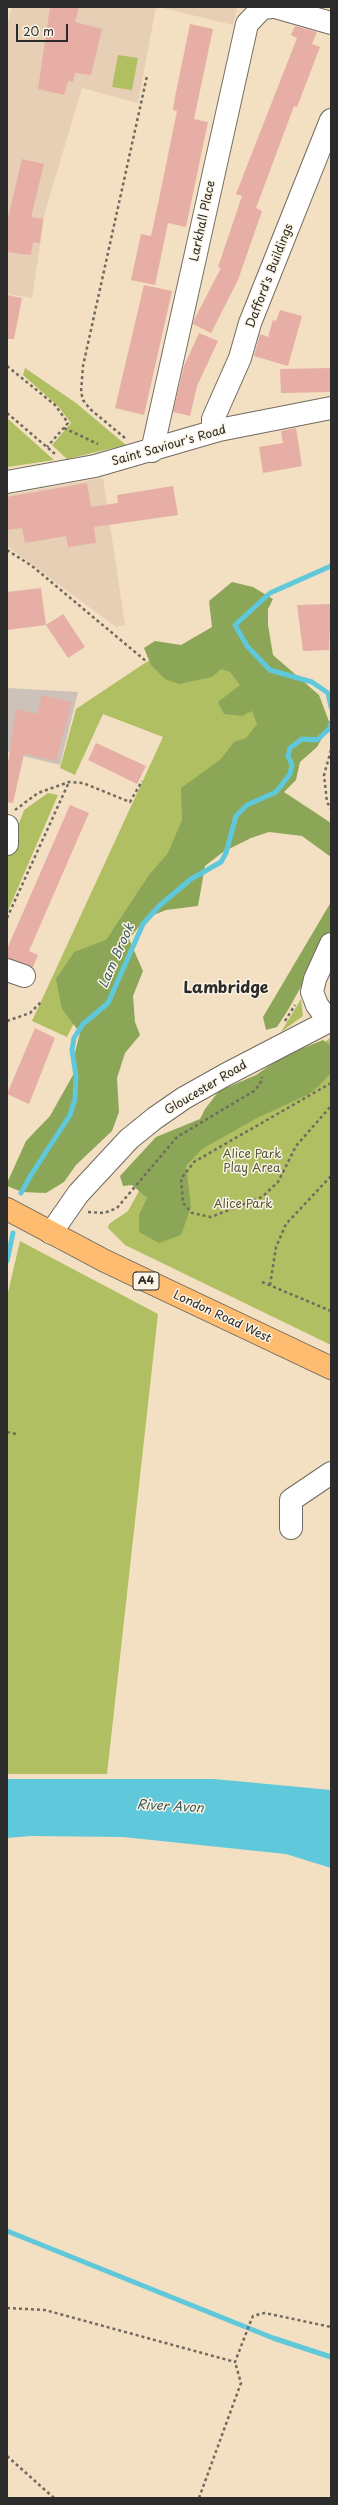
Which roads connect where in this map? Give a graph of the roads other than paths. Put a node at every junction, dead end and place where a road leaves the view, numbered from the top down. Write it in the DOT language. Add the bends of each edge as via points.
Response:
graph roads {
  1 [pos="274,7"];
  2 [pos="331,23"];
  3 [pos="331,120"];
  4 [pos="331,408"];
  5 [pos="219,430"];
  6 [pos="152,451"];
  7 [pos="7,482"];
  8 [pos="10,819"];
  9 [pos="7,844"];
  10 [pos="331,944"];
  11 [pos="330,1020"];
  12 [pos="7,1209"];
  13 [pos="51,1233"];
  14 [pos="331,1368"];
  15 [pos="331,1473"];
  16 [pos="291,1528"];
  1 -- 2 [label="street, Larkhall Place"];
  1 -- 6 [label="street, Larkhall Place" via="262,8 247,24"];
  3 -- 5 [label="street, Dafford's Buildings" via="250,322 240,358 213,419 213,425"];
  4 -- 5 [label="street, Saint Saviour's Road"];
  5 -- 6 [label="street, Saint Saviour's Road"];
  6 -- 7 [label="street, Saint Saviour's Road" via="118,461"];
  8 -- 9 [label="street"];
  10 -- 11 [label="street" via="312,992 317,1005"];
  11 -- 13 [label="street, Gloucester Road" via="184,1098 155,1118 130,1139 78,1194"];
  12 -- 13 [label="highway, London Road West / A4"];
  13 -- 14 [label="highway, London Road West / A4"];
  15 -- 16 [label="street" via="291,1500"];
}
